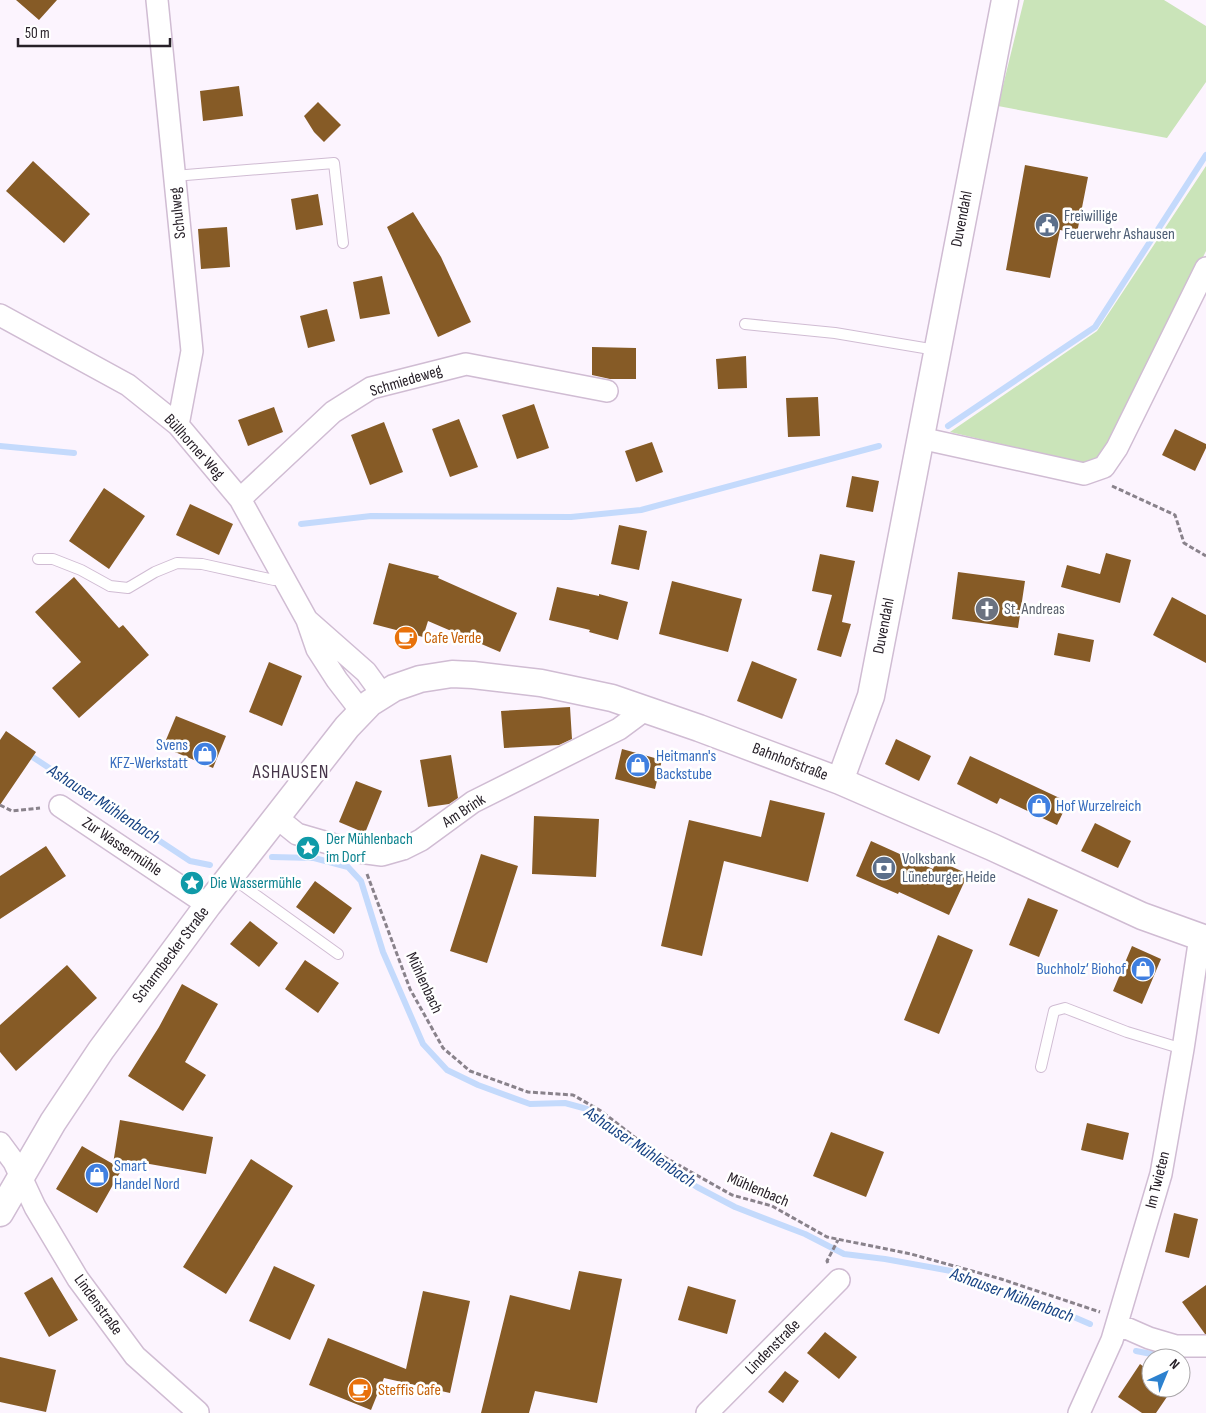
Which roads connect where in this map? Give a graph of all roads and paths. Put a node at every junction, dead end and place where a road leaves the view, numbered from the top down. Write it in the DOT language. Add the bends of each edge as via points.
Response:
graph roads {
  1 [pos="157,0"];
  2 [pos="1004,0"];
  3 [pos="174,176"];
  4 [pos="343,243"];
  5 [pos="1206,268"];
  6 [pos="0,315"];
  7 [pos="745,324"];
  8 [pos="936,350"];
  9 [pos="608,391"];
  10 [pos="178,425"];
  11 [pos="920,438"];
  12 [pos="1084,474"];
  13 [pos="240,499"];
  14 [pos="1206,556"];
  15 [pos="38,559"];
  16 [pos="285,580"];
  17 [pos="307,620"];
  18 [pos="382,694"];
  19 [pos="646,709"];
  20 [pos="361,711"];
  21 [pos="840,781"];
  22 [pos="0,805"];
  23 [pos="60,806"];
  24 [pos="276,818"];
  25 [pos="359,852"];
  26 [pos="230,876"];
  27 [pos="208,905"];
  28 [pos="1203,938"];
  29 [pos="338,954"];
  30 [pos="1183,1049"];
  31 [pos="1041,1067"];
  32 [pos="0,1143"];
  33 [pos="21,1179"];
  34 [pos="0,1213"];
  35 [pos="838,1240"];
  36 [pos="827,1261"];
  37 [pos="839,1280"];
  38 [pos="1118,1320"];
  39 [pos="1206,1346"];
  40 [pos="197,1413"];
  41 [pos="707,1413"];
  42 [pos="1079,1413"];
  1 -- 3 [label="street, Schulweg"];
  2 -- 8 [label="street, Duvendahl"];
  3 -- 4 [label="lane" via="334,164"];
  3 -- 10 [label="street, Schulweg" via="192,351"];
  5 -- 12 [label="street" via="1117,448 1104,467"];
  6 -- 10 [label="street, Büllhorner Weg" via="128,385"];
  7 -- 8 [label="lane" via="835,333"];
  8 -- 11 [label="street, Duvendahl"];
  9 -- 13 [label="street, Schmiedeweg" via="466,364 371,388 333,412"];
  10 -- 13 [label="street, Büllhorner Weg"];
  11 -- 12 [label="street"];
  11 -- 21 [label="street, Duvendahl" via="870,696"];
  12 -- 14 [label="path" via="1175,516 1184,542"];
  13 -- 16 [label="street, Büllhorner Weg"];
  15 -- 16 [label="lane" via="53,559 110,586 128,588 177,563 202,564"];
  16 -- 17 [label="street, Büllhorner Weg"];
  17 -- 18 [label="street, Büllhorner Weg" via="366,672"];
  17 -- 20 [label="street, Büllhorner Weg" via="317,649"];
  18 -- 19 [label="street, Bahnhofstraße" via="420,679 452,674 473,675 572,688"];
  18 -- 20 [label="street, Bahnhofstraße"];
  19 -- 21 [label="street, Bahnhofstraße"];
  19 -- 25 [label="street, Am Brink" via="619,729 473,802 409,846 382,855"];
  20 -- 24 [label="street, Scharmbecker Straße"];
  21 -- 28 [label="street, Bahnhofstraße" via="1142,916"];
  22 -- 23 [label="path" via="12,812"];
  23 -- 27 [label="street, Zur Wassermühle"];
  24 -- 25 [label="street, Am Brink" via="297,834"];
  24 -- 26 [label="street, Scharmbecker Straße"];
  25 -- 35 [label="path, Mühlenbach" via="410,989 444,1048 470,1071 528,1092 573,1095 601,1111 650,1149 732,1195 772,1206"];
  26 -- 27 [label="street, Scharmbecker Straße"];
  26 -- 29 [label="lane"];
  27 -- 33 [label="street, Scharmbecker Straße" via="101,1050 53,1122"];
  28 -- 30 [label="street, Im Twieten"];
  30 -- 31 [label="lane" via="1065,1008 1054,1011"];
  30 -- 38 [label="street, Im Twieten" via="1161,1174"];
  32 -- 33 [label="street, Lindenstraße" via="14,1162"];
  33 -- 34 [label="street, Scharmbecker Straße"];
  33 -- 40 [label="street, Lindenstraße" via="78,1279 135,1356"];
  35 -- 36 [label="path"];
  35 -- 38 [label="path, Mühlenbach" via="920,1256 1001,1279"];
  37 -- 41 [label="street, Lindenstraße"];
  38 -- 39 [label="street" via="1149,1338 1176,1346"];
  38 -- 42 [label="street, Im Twieten"];
}
